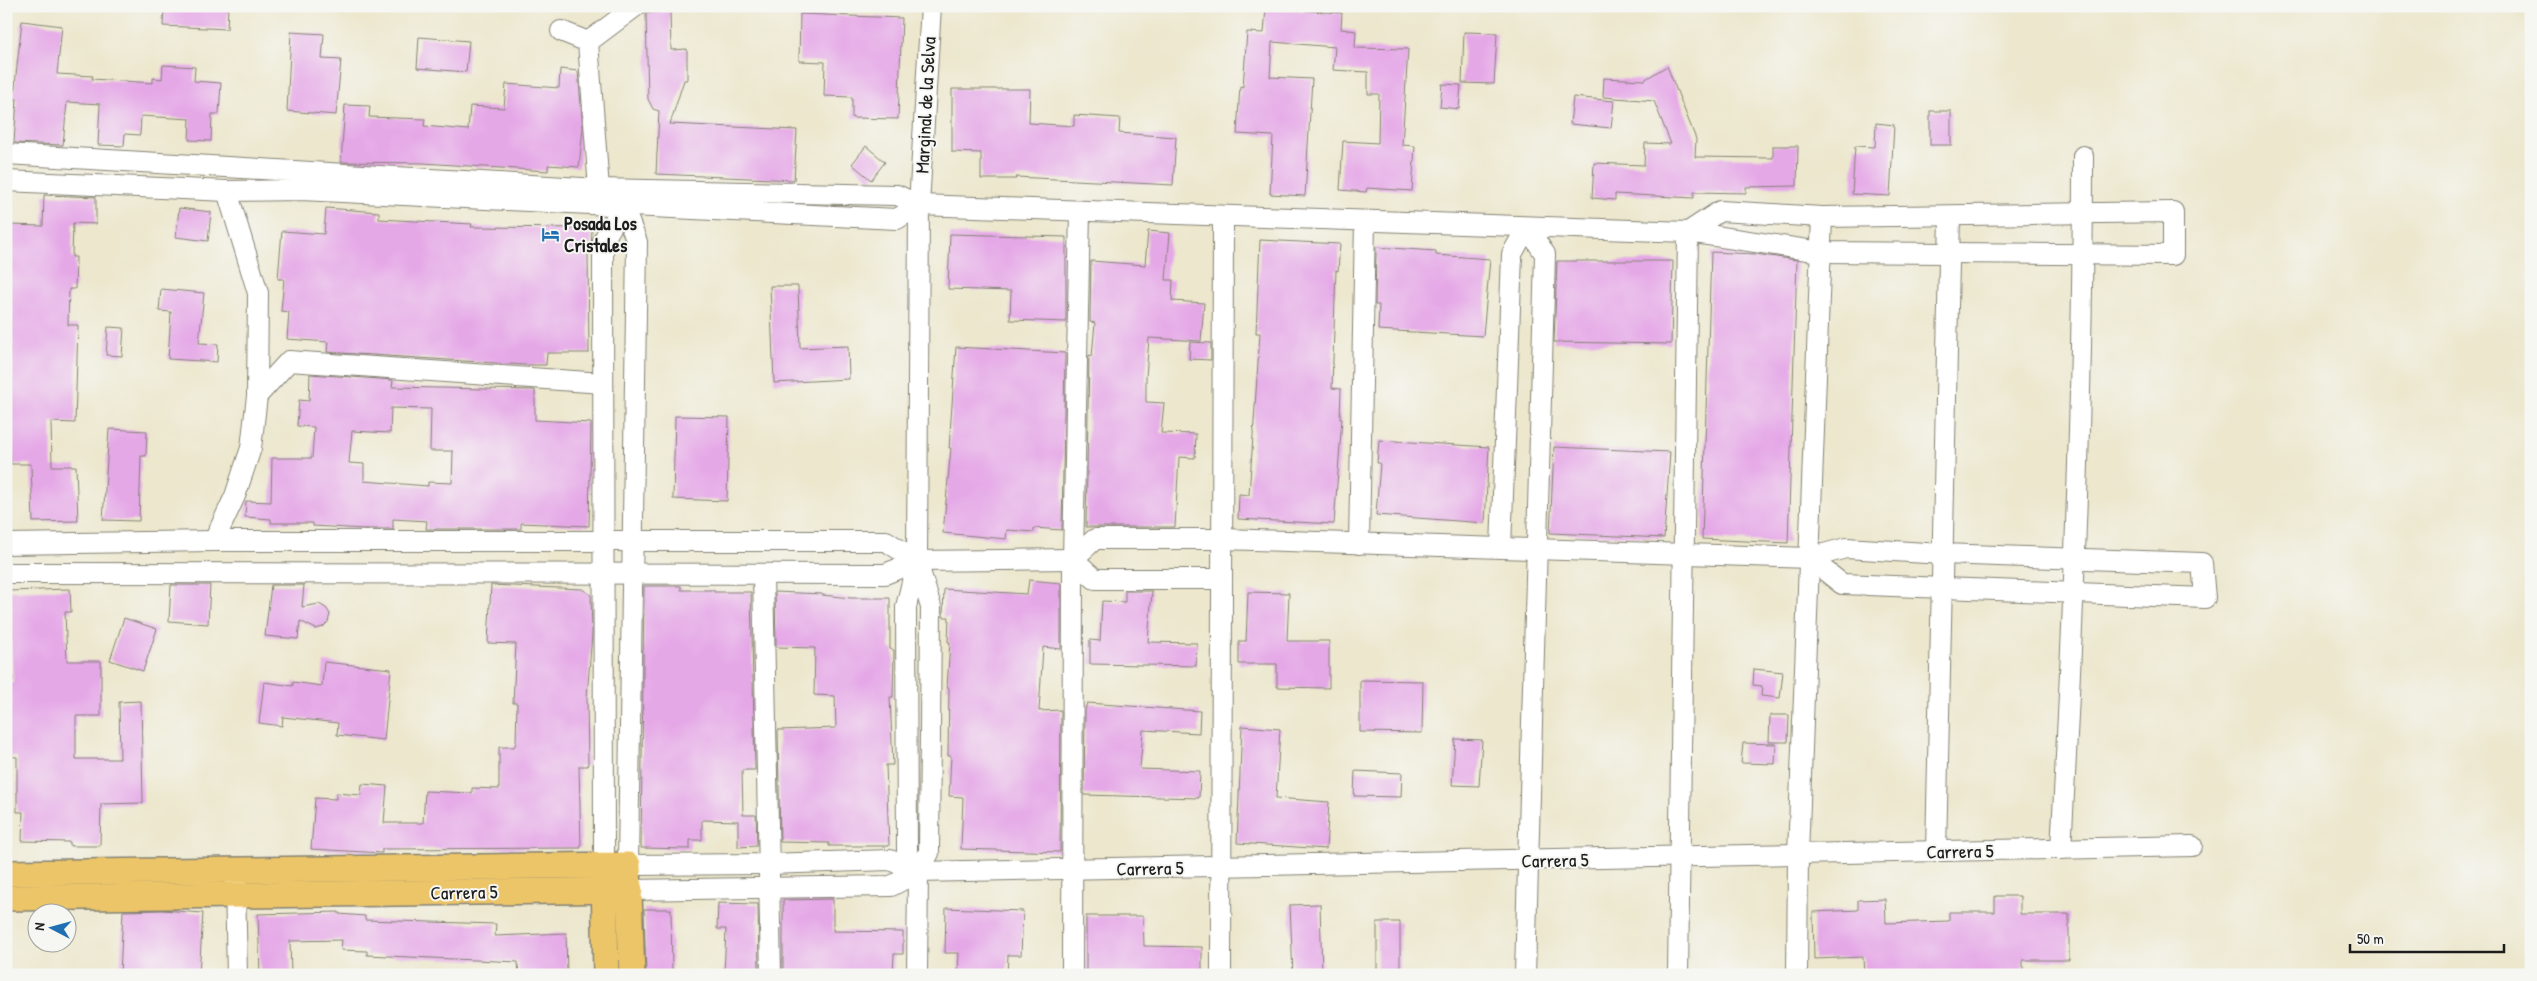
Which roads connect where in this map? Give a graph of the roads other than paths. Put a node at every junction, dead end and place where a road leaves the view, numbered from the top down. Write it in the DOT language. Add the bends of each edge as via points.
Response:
graph roads {
  1 [pos="636,6"];
  2 [pos="931,6"];
  3 [pos="561,31"];
  4 [pos="588,42"];
  5 [pos="6,154"];
  6 [pos="2083,156"];
  7 [pos="6,181"];
  8 [pos="599,189"];
  9 [pos="227,191"];
  10 [pos="623,198"];
  11 [pos="919,205"];
  12 [pos="1080,211"];
  13 [pos="2083,213"];
  14 [pos="1223,216"];
  15 [pos="1950,216"];
  16 [pos="1822,217"];
  17 [pos="1366,221"];
  18 [pos="1527,227"];
  19 [pos="1688,232"];
  20 [pos="1821,252"];
  21 [pos="1950,254"];
  22 [pos="2082,254"];
  23 [pos="603,383"];
  24 [pos="257,396"];
  25 [pos="1222,539"];
  26 [pos="214,541"];
  27 [pos="603,542"];
  28 [pos="634,542"];
  29 [pos="6,544"];
  30 [pos="1360,544"];
  31 [pos="1501,548"];
  32 [pos="1536,550"];
  33 [pos="1683,554"];
  34 [pos="1942,554"];
  35 [pos="1809,558"];
  36 [pos="2075,558"];
  37 [pos="1073,559"];
  38 [pos="916,561"];
  39 [pos="6,573"];
  40 [pos="603,574"];
  41 [pos="633,574"];
  42 [pos="763,574"];
  43 [pos="1222,579"];
  44 [pos="1942,588"];
  45 [pos="2074,593"];
  46 [pos="2192,846"];
  47 [pos="2061,849"];
  48 [pos="1936,852"];
  49 [pos="1798,855"];
  50 [pos="1679,858"];
  51 [pos="1528,860"];
  52 [pos="768,864"];
  53 [pos="604,865"];
  54 [pos="628,865"];
  55 [pos="1222,866"];
  56 [pos="1073,869"];
  57 [pos="235,870"];
  58 [pos="918,872"];
  59 [pos="6,873"];
  60 [pos="769,888"];
  61 [pos="605,890"];
  62 [pos="630,890"];
  63 [pos="236,895"];
  64 [pos="6,898"];
  65 [pos="237,975"];
  66 [pos="606,975"];
  67 [pos="632,975"];
  68 [pos="771,975"];
  69 [pos="917,975"];
  70 [pos="1072,975"];
  71 [pos="1221,975"];
  72 [pos="1525,975"];
  73 [pos="1678,975"];
  74 [pos="1797,975"];
  1 -- 4 [label="street"];
  2 -- 11 [label="street, Marginal de la Selva"];
  3 -- 4 [label="street"];
  4 -- 8 [label="street"];
  5 -- 8 [label="street"];
  6 -- 13 [label="street"];
  7 -- 9 [label="street"];
  8 -- 10 [label="street"];
  9 -- 10 [label="street"];
  9 -- 24 [label="street" via="258,292"];
  10 -- 11 [label="street" via="897,219"];
  10 -- 23 [label="street" via="603,241"];
  10 -- 28 [label="street" via="637,242"];
  11 -- 12 [label="street"];
  11 -- 38 [label="street, Marginal de la Selva"];
  12 -- 14 [label="street"];
  12 -- 37 [label="street"];
  13 -- 15 [label="street"];
  13 -- 22 [label="street"];
  13 -- 22 [label="street" via="2173,212 2173,255"];
  14 -- 17 [label="street"];
  14 -- 25 [label="street"];
  15 -- 16 [label="street"];
  15 -- 21 [label="street"];
  16 -- 19 [label="street" via="1720,211"];
  16 -- 20 [label="street"];
  17 -- 18 [label="street"];
  17 -- 30 [label="street"];
  18 -- 19 [label="street"];
  18 -- 31 [label="street" via="1512,254"];
  18 -- 32 [label="street" via="1545,254"];
  19 -- 20 [label="street"];
  19 -- 33 [label="street"];
  20 -- 21 [label="street"];
  20 -- 35 [label="street"];
  21 -- 22 [label="street"];
  21 -- 34 [label="street"];
  22 -- 36 [label="street"];
  23 -- 24 [label="street" via="289,361"];
  23 -- 27 [label="street"];
  24 -- 26 [label="street" via="251,448 235,496"];
  25 -- 30 [label="street"];
  25 -- 37 [label="street" via="1095,539"];
  25 -- 43 [label="street"];
  26 -- 27 [label="street"];
  26 -- 29 [label="street"];
  27 -- 28 [label="street"];
  27 -- 40 [label="street"];
  28 -- 38 [label="street" via="886,541"];
  28 -- 41 [label="street"];
  30 -- 31 [label="street"];
  31 -- 32 [label="street"];
  32 -- 33 [label="street"];
  32 -- 51 [label="street"];
  33 -- 35 [label="street"];
  33 -- 50 [label="street"];
  34 -- 35 [label="street" via="1846,548"];
  34 -- 36 [label="street"];
  34 -- 44 [label="street"];
  35 -- 44 [label="street" via="1842,584"];
  35 -- 49 [label="street"];
  36 -- 45 [label="street"];
  36 -- 45 [label="street" via="2202,563 2205,598"];
  37 -- 38 [label="street"];
  37 -- 43 [label="street" via="1095,579"];
  37 -- 56 [label="street"];
  38 -- 42 [label="street" via="885,574"];
  38 -- 58 [label="street, Marginal de la Selva" via="906,607 907,852"];
  39 -- 40 [label="street"];
  40 -- 41 [label="street"];
  40 -- 53 [label="street"];
  41 -- 42 [label="street"];
  41 -- 54 [label="street"];
  42 -- 52 [label="street"];
  43 -- 55 [label="street"];
  44 -- 45 [label="street"];
  44 -- 48 [label="street"];
  45 -- 47 [label="street"];
  46 -- 47 [label="street, Carrera 5"];
  47 -- 48 [label="street, Carrera 5"];
  48 -- 49 [label="street, Carrera 5"];
  49 -- 50 [label="street, Carrera 5"];
  49 -- 74 [label="street"];
  50 -- 51 [label="street, Carrera 5"];
  50 -- 73 [label="street"];
  51 -- 55 [label="street, Carrera 5"];
  51 -- 72 [label="street"];
  52 -- 54 [label="street, Carrera 5"];
  52 -- 58 [label="street, Carrera 5" via="890,860"];
  52 -- 60 [label="street"];
  53 -- 54 [label="main road, Carrera 5"];
  53 -- 57 [label="main road, Carrera 5"];
  53 -- 61 [label="main road"];
  54 -- 62 [label="main road"];
  55 -- 56 [label="street, Carrera 5"];
  55 -- 71 [label="street"];
  56 -- 58 [label="street, Carrera 5"];
  56 -- 70 [label="street"];
  57 -- 59 [label="main road, Carrera 5"];
  57 -- 63 [label="street"];
  58 -- 60 [label="street, Carrera 5" via="891,886"];
  58 -- 69 [label="street"];
  60 -- 62 [label="street, Carrera 5"];
  60 -- 68 [label="street"];
  61 -- 62 [label="main road, Carrera 5"];
  61 -- 63 [label="main road, Carrera 5"];
  61 -- 66 [label="main road"];
  62 -- 67 [label="main road"];
  63 -- 64 [label="main road, Carrera 5"];
  63 -- 65 [label="street"];
}
